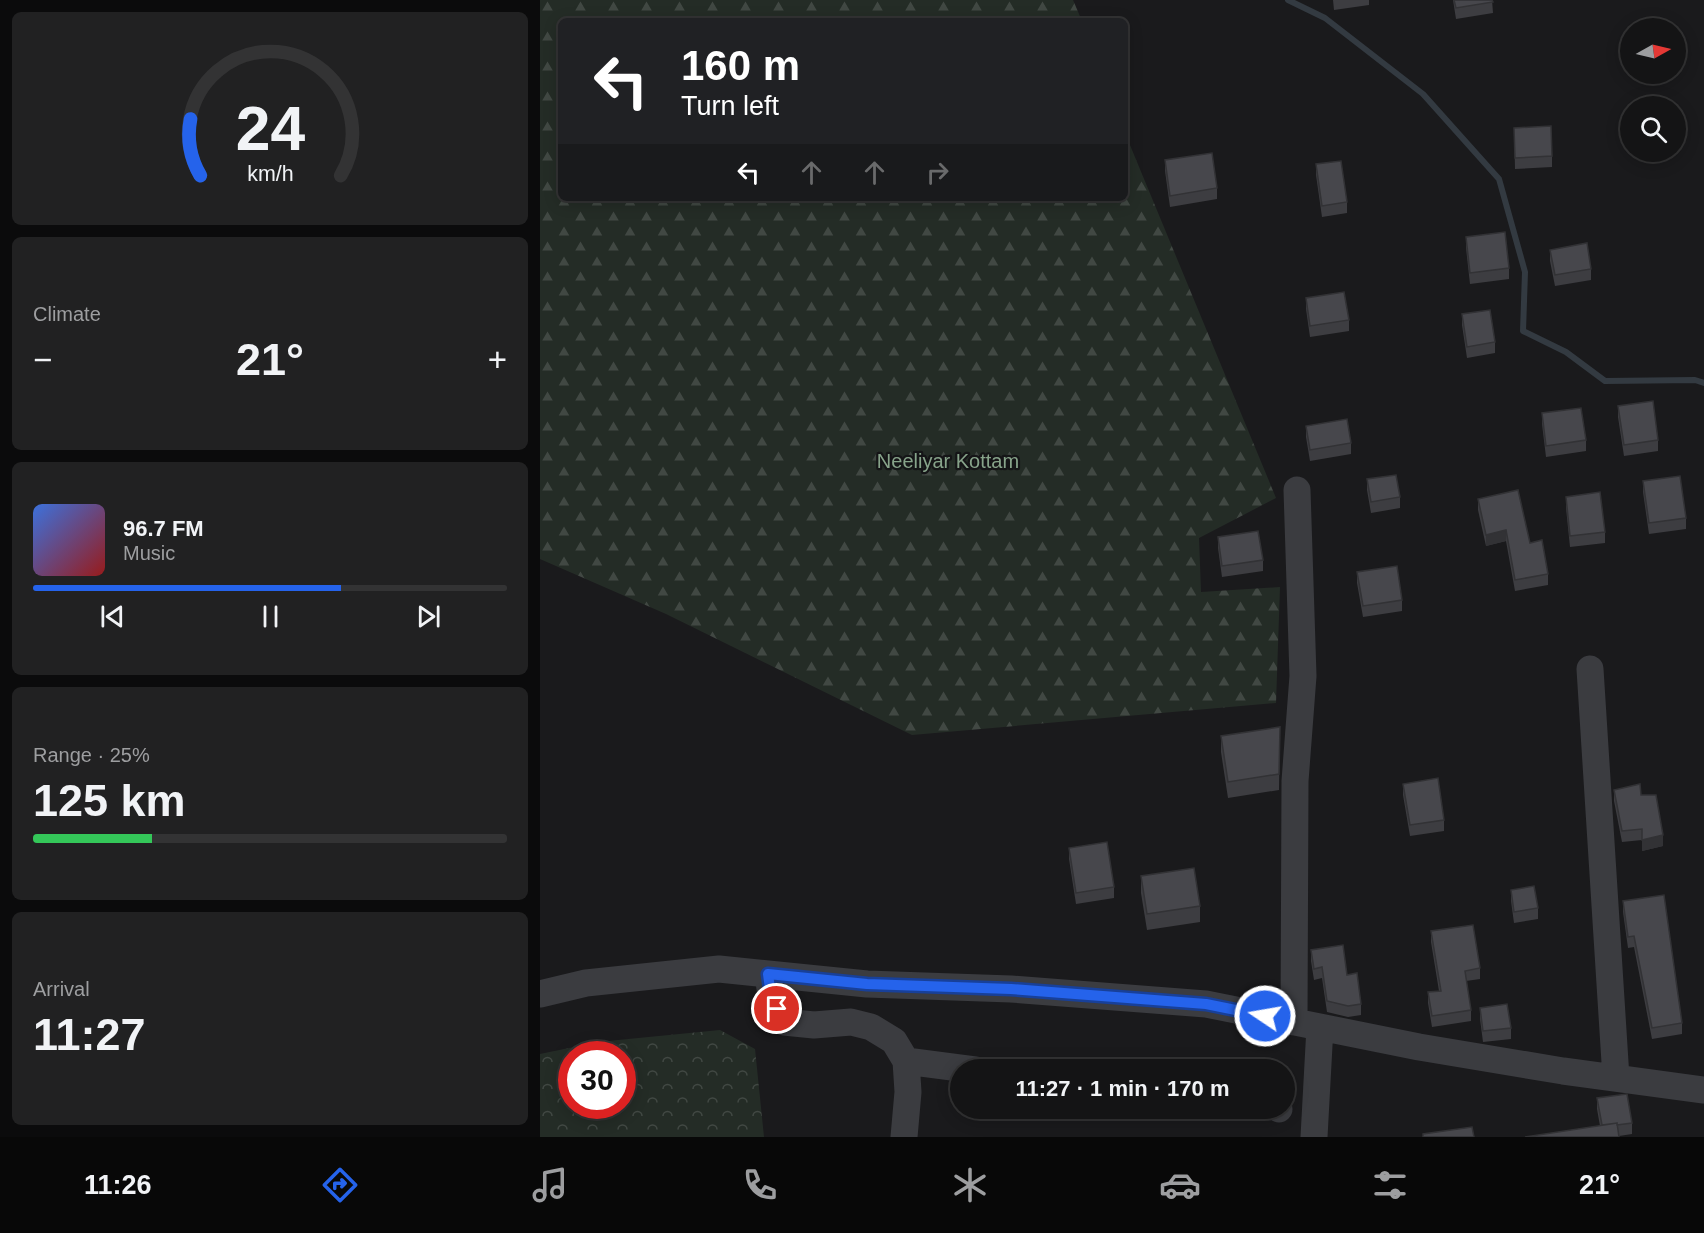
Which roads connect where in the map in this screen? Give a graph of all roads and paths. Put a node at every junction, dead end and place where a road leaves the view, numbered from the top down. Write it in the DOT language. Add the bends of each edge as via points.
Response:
graph roads {
  1 [pos="1297,490"];
  2 [pos="1590,669"];
  3 [pos="768,974"];
  4 [pos="540,994"];
  5 [pos="1294,1022"];
  6 [pos="1320,1027"];
  7 [pos="906,1060"];
  8 [pos="950,1066"];
  9 [pos="1616,1078"];
  10 [pos="1704,1090"];
  11 [pos="904,1137"];
  12 [pos="1314,1137"];
  1 -- 5 [label="street" via="1303,676 1295,781"];
  2 -- 9 [label="street"];
  3 -- 4 [label="street" via="719,969 586,983"];
  3 -- 5 [label="street" via="867,984 1011,989 1206,1004"];
  3 -- 7 [label="street" via="771,996 784,1022 851,1022 871,1027 894,1041"];
  5 -- 6 [label="street"];
  6 -- 9 [label="street"];
  6 -- 12 [label="street"];
  7 -- 8 [label="street"];
  7 -- 11 [label="street"];
  9 -- 10 [label="street"];
}
